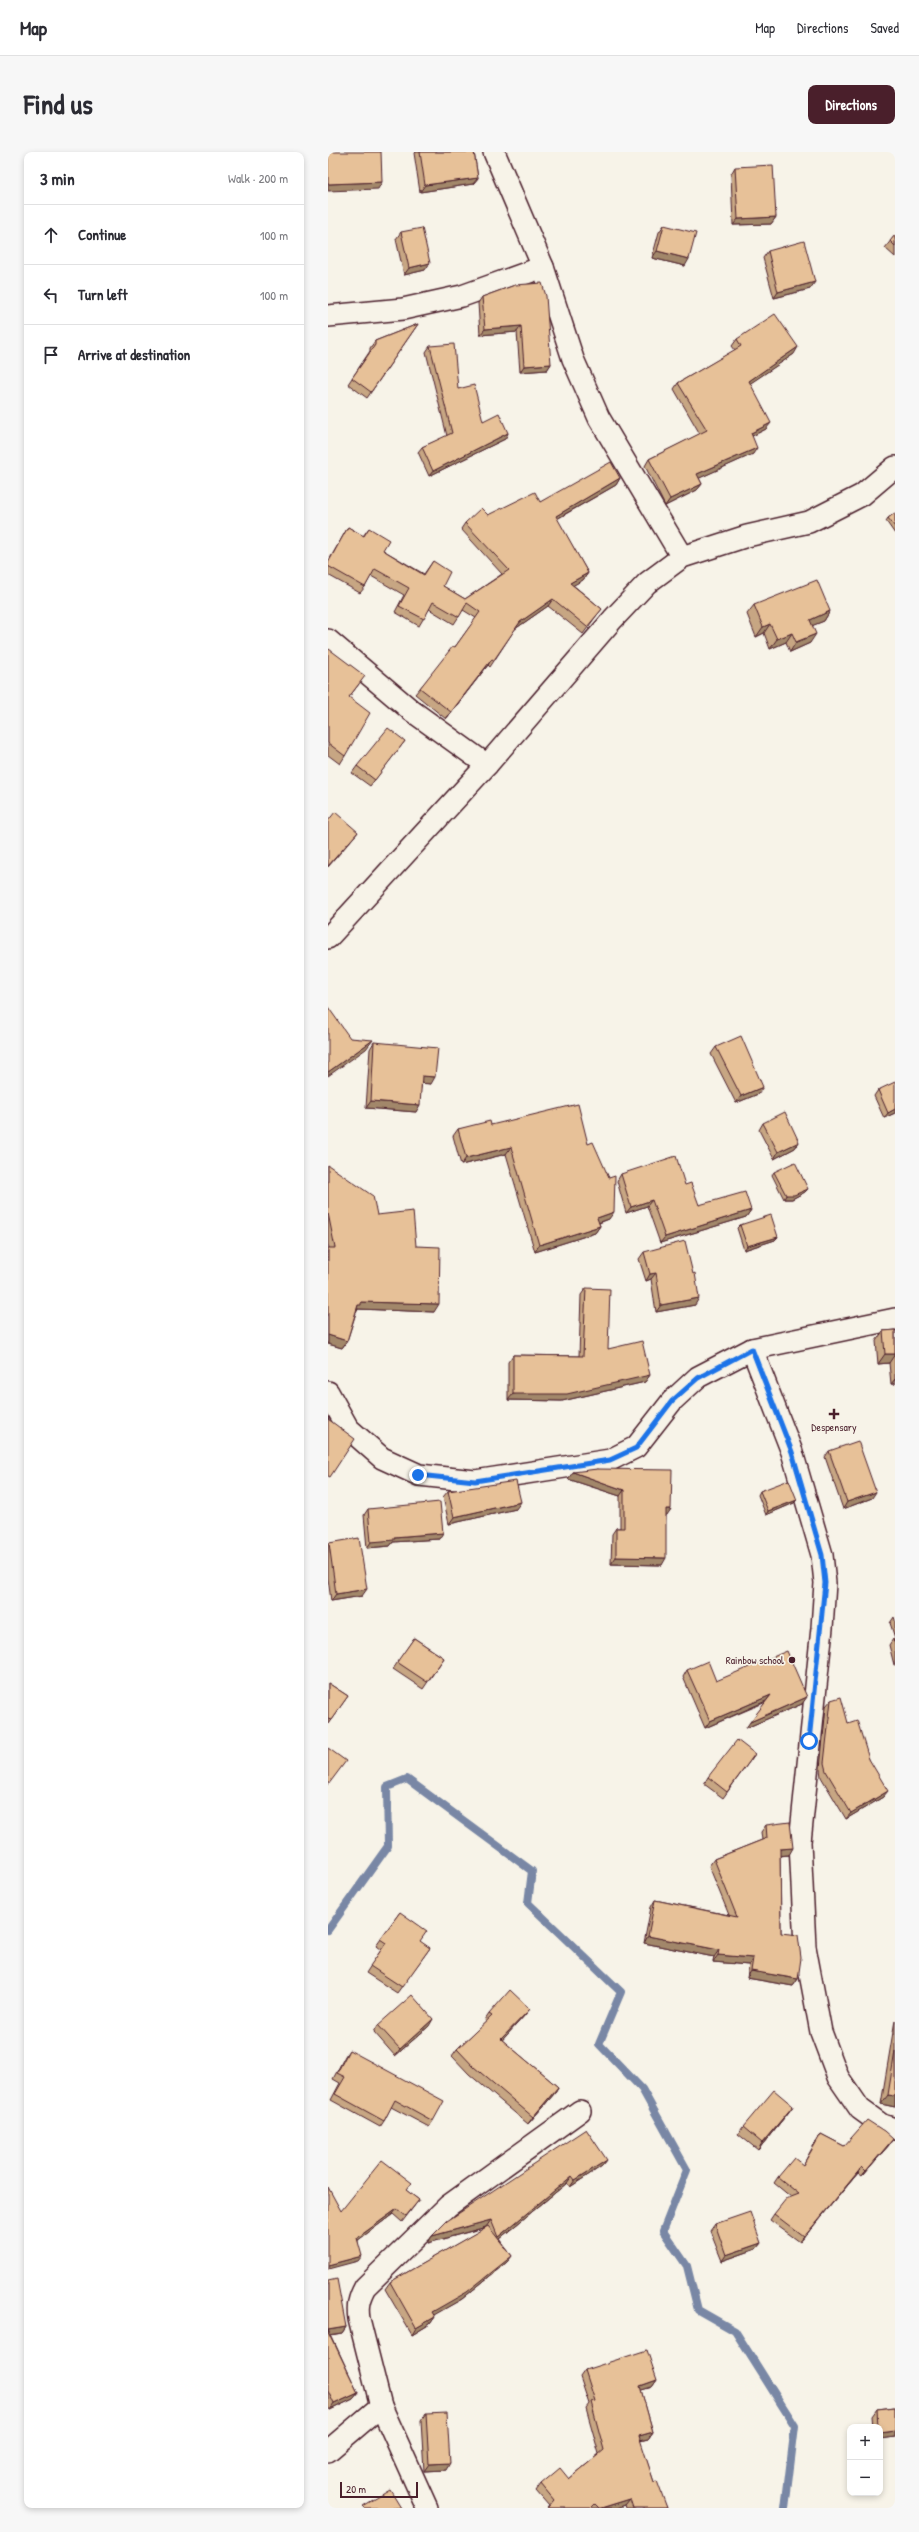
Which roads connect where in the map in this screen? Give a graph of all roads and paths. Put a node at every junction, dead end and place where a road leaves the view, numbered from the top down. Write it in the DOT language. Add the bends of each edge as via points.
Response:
graph roads {
  1 [pos="494,152"];
  2 [pos="543,266"];
  3 [pos="328,316"];
  4 [pos="895,467"];
  5 [pos="682,557"];
  6 [pos="328,640"];
  7 [pos="487,764"];
  8 [pos="328,938"];
  9 [pos="895,1319"];
  10 [pos="752,1349"];
  11 [pos="328,1392"];
  12 [pos="580,2111"];
  13 [pos="895,2129"];
  14 [pos="380,2406"];
  15 [pos="328,2451"];
  16 [pos="427,2508"];
  1 -- 2 [label="street"];
  2 -- 3 [label="street" via="462,296 403,309"];
  2 -- 5 [label="street" via="573,359 599,418"];
  4 -- 5 [label="street" via="862,495 808,522 747,536"];
  5 -- 7 [label="street" via="647,583 613,619"];
  6 -- 7 [label="street" via="412,711"];
  7 -- 8 [label="street"];
  9 -- 10 [label="street"];
  10 -- 11 [label="street" via="698,1378 672,1401 636,1448 610,1460 475,1481 418,1475 382,1458 348,1428"];
  10 -- 13 [label="street" via="792,1452 822,1555 825,1583 800,1842 806,1947 821,2032 838,2077 860,2109 882,2125"];
  12 -- 14 [label="street" via="448,2206 365,2287 357,2308"];
  14 -- 15 [label="street"];
  14 -- 16 [label="street"];
}
